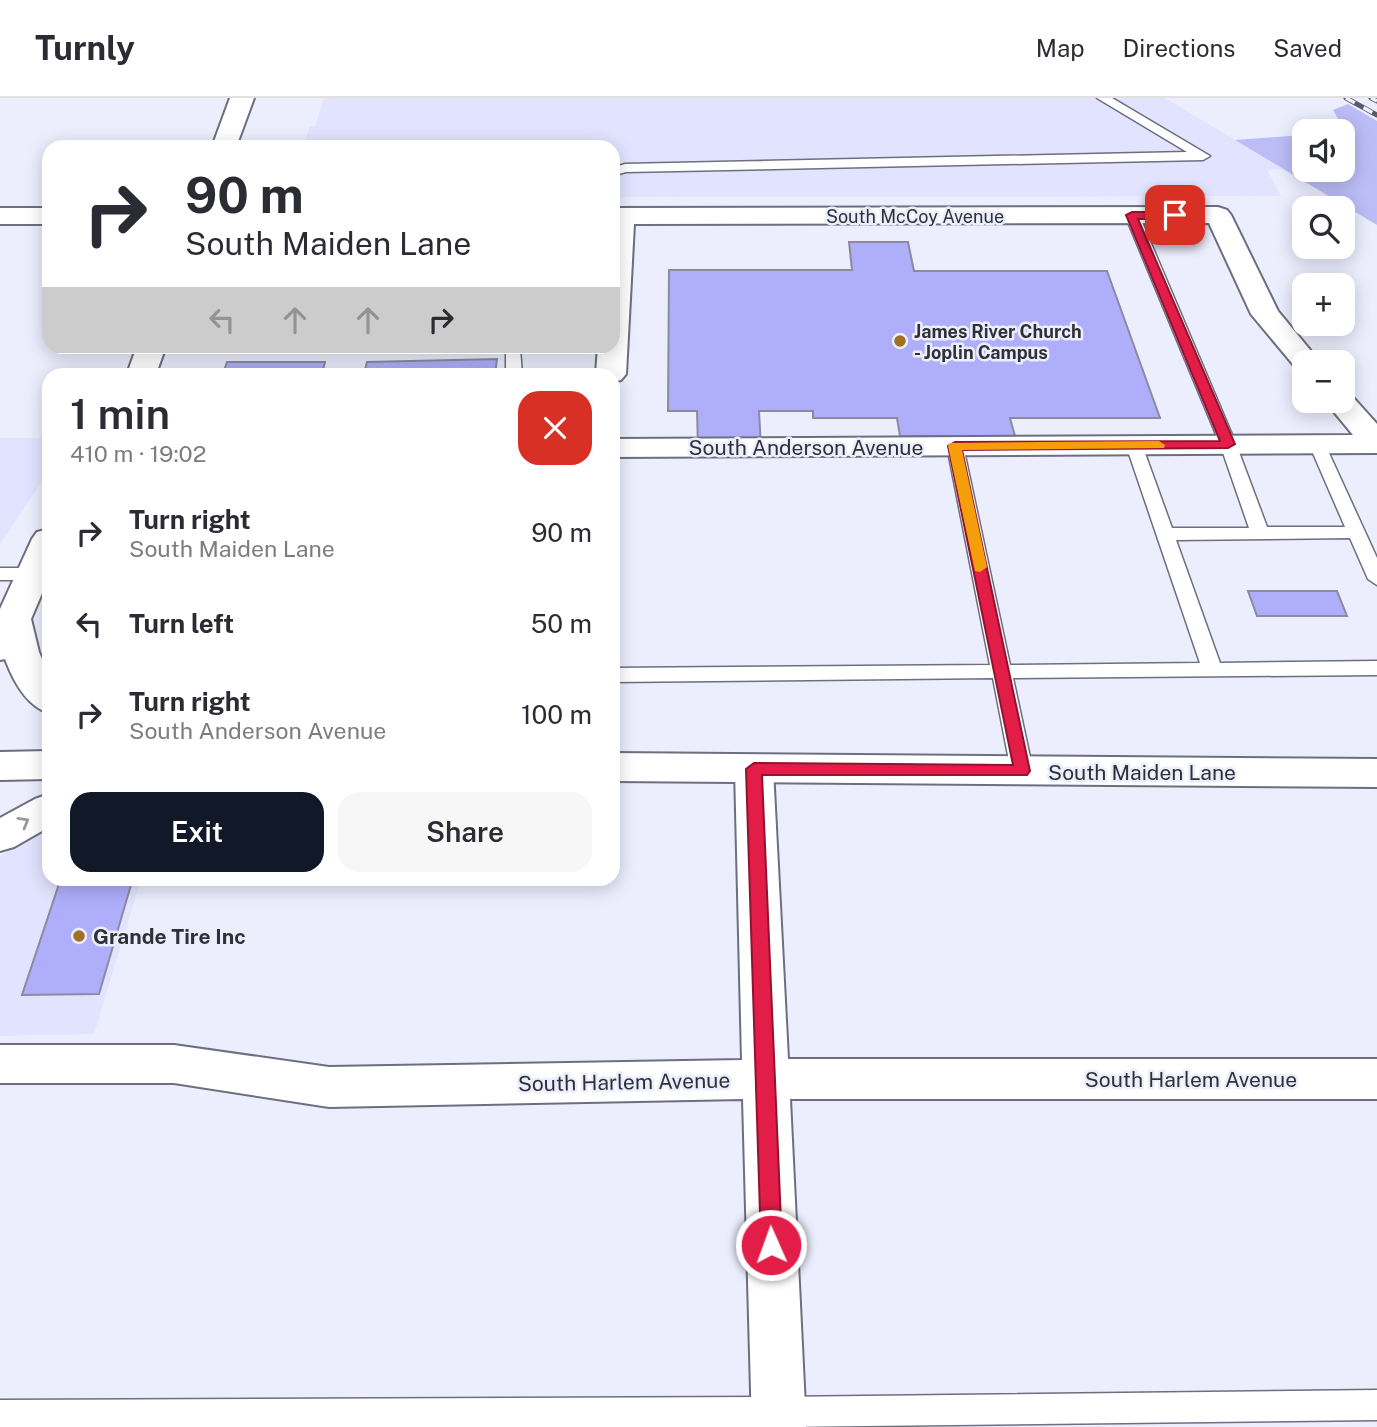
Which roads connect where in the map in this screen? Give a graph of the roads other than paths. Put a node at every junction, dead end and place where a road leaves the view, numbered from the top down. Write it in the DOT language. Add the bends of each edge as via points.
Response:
graph roads {
  1 [pos="242,98"];
  2 [pos="1103,98"];
  3 [pos="227,140"];
  4 [pos="620,169"];
  5 [pos="1132,215"];
  6 [pos="0,216"];
  7 [pos="42,216"];
  8 [pos="620,216"];
  9 [pos="1296,350"];
  10 [pos="1351,413"];
  11 [pos="1377,443"];
  12 [pos="1228,444"];
  13 [pos="1317,444"];
  14 [pos="1134,445"];
  15 [pos="955,446"];
  16 [pos="620,448"];
  17 [pos="1260,532"];
  18 [pos="1165,534"];
  19 [pos="1365,542"];
  20 [pos="42,550"];
  21 [pos="27,574"];
  22 [pos="1377,579"];
  23 [pos="4,631"];
  24 [pos="1377,668"];
  25 [pos="1212,669"];
  26 [pos="1002,670"];
  27 [pos="620,675"];
  28 [pos="42,692"];
  29 [pos="42,765"];
  30 [pos="0,766"];
  31 [pos="620,767"];
  32 [pos="754,769"];
  33 [pos="1022,771"];
  34 [pos="1377,773"];
  35 [pos="42,814"];
  36 [pos="0,836"];
  37 [pos="0,1064"];
  38 [pos="765,1079"];
  39 [pos="1377,1079"];
  40 [pos="1377,1405"];
  41 [pos="0,1415"];
  42 [pos="779,1419"];
  1 -- 3 [label="street"];
  2 -- 4 [label="lane" via="1203,156"];
  5 -- 8 [label="street, South McCoy Avenue"];
  5 -- 9 [label="street, South McCoy Avenue" via="1218,215 1265,314"];
  5 -- 12 [label="lane"];
  6 -- 7 [label="street"];
  10 -- 11 [label="street"];
  11 -- 13 [label="street, South Anderson Avenue"];
  12 -- 13 [label="street, South Anderson Avenue"];
  12 -- 14 [label="street, South Anderson Avenue"];
  12 -- 17 [label="lane"];
  13 -- 19 [label="lane"];
  14 -- 15 [label="street, South Anderson Avenue"];
  14 -- 18 [label="lane"];
  15 -- 16 [label="street, South Anderson Avenue"];
  15 -- 26 [label="lane"];
  17 -- 18 [label="lane"];
  17 -- 19 [label="lane"];
  18 -- 25 [label="lane"];
  19 -- 22 [label="lane"];
  20 -- 21 [label="street"];
  21 -- 23 [label="street"];
  23 -- 28 [label="street"];
  24 -- 25 [label="lane"];
  25 -- 26 [label="lane"];
  26 -- 27 [label="lane"];
  26 -- 33 [label="lane"];
  29 -- 30 [label="street"];
  31 -- 32 [label="street, South Maiden Lane"];
  32 -- 33 [label="street, South Maiden Lane"];
  32 -- 38 [label="street"];
  33 -- 34 [label="street, South Maiden Lane"];
  36 -- 35 [label="street, one-way"];
  37 -- 38 [label="street, South Harlem Avenue" via="174,1064 329,1087"];
  38 -- 39 [label="street, South Harlem Avenue"];
  38 -- 42 [label="street"];
  40 -- 42 [label="lane"];
  41 -- 42 [label="lane"];
}
